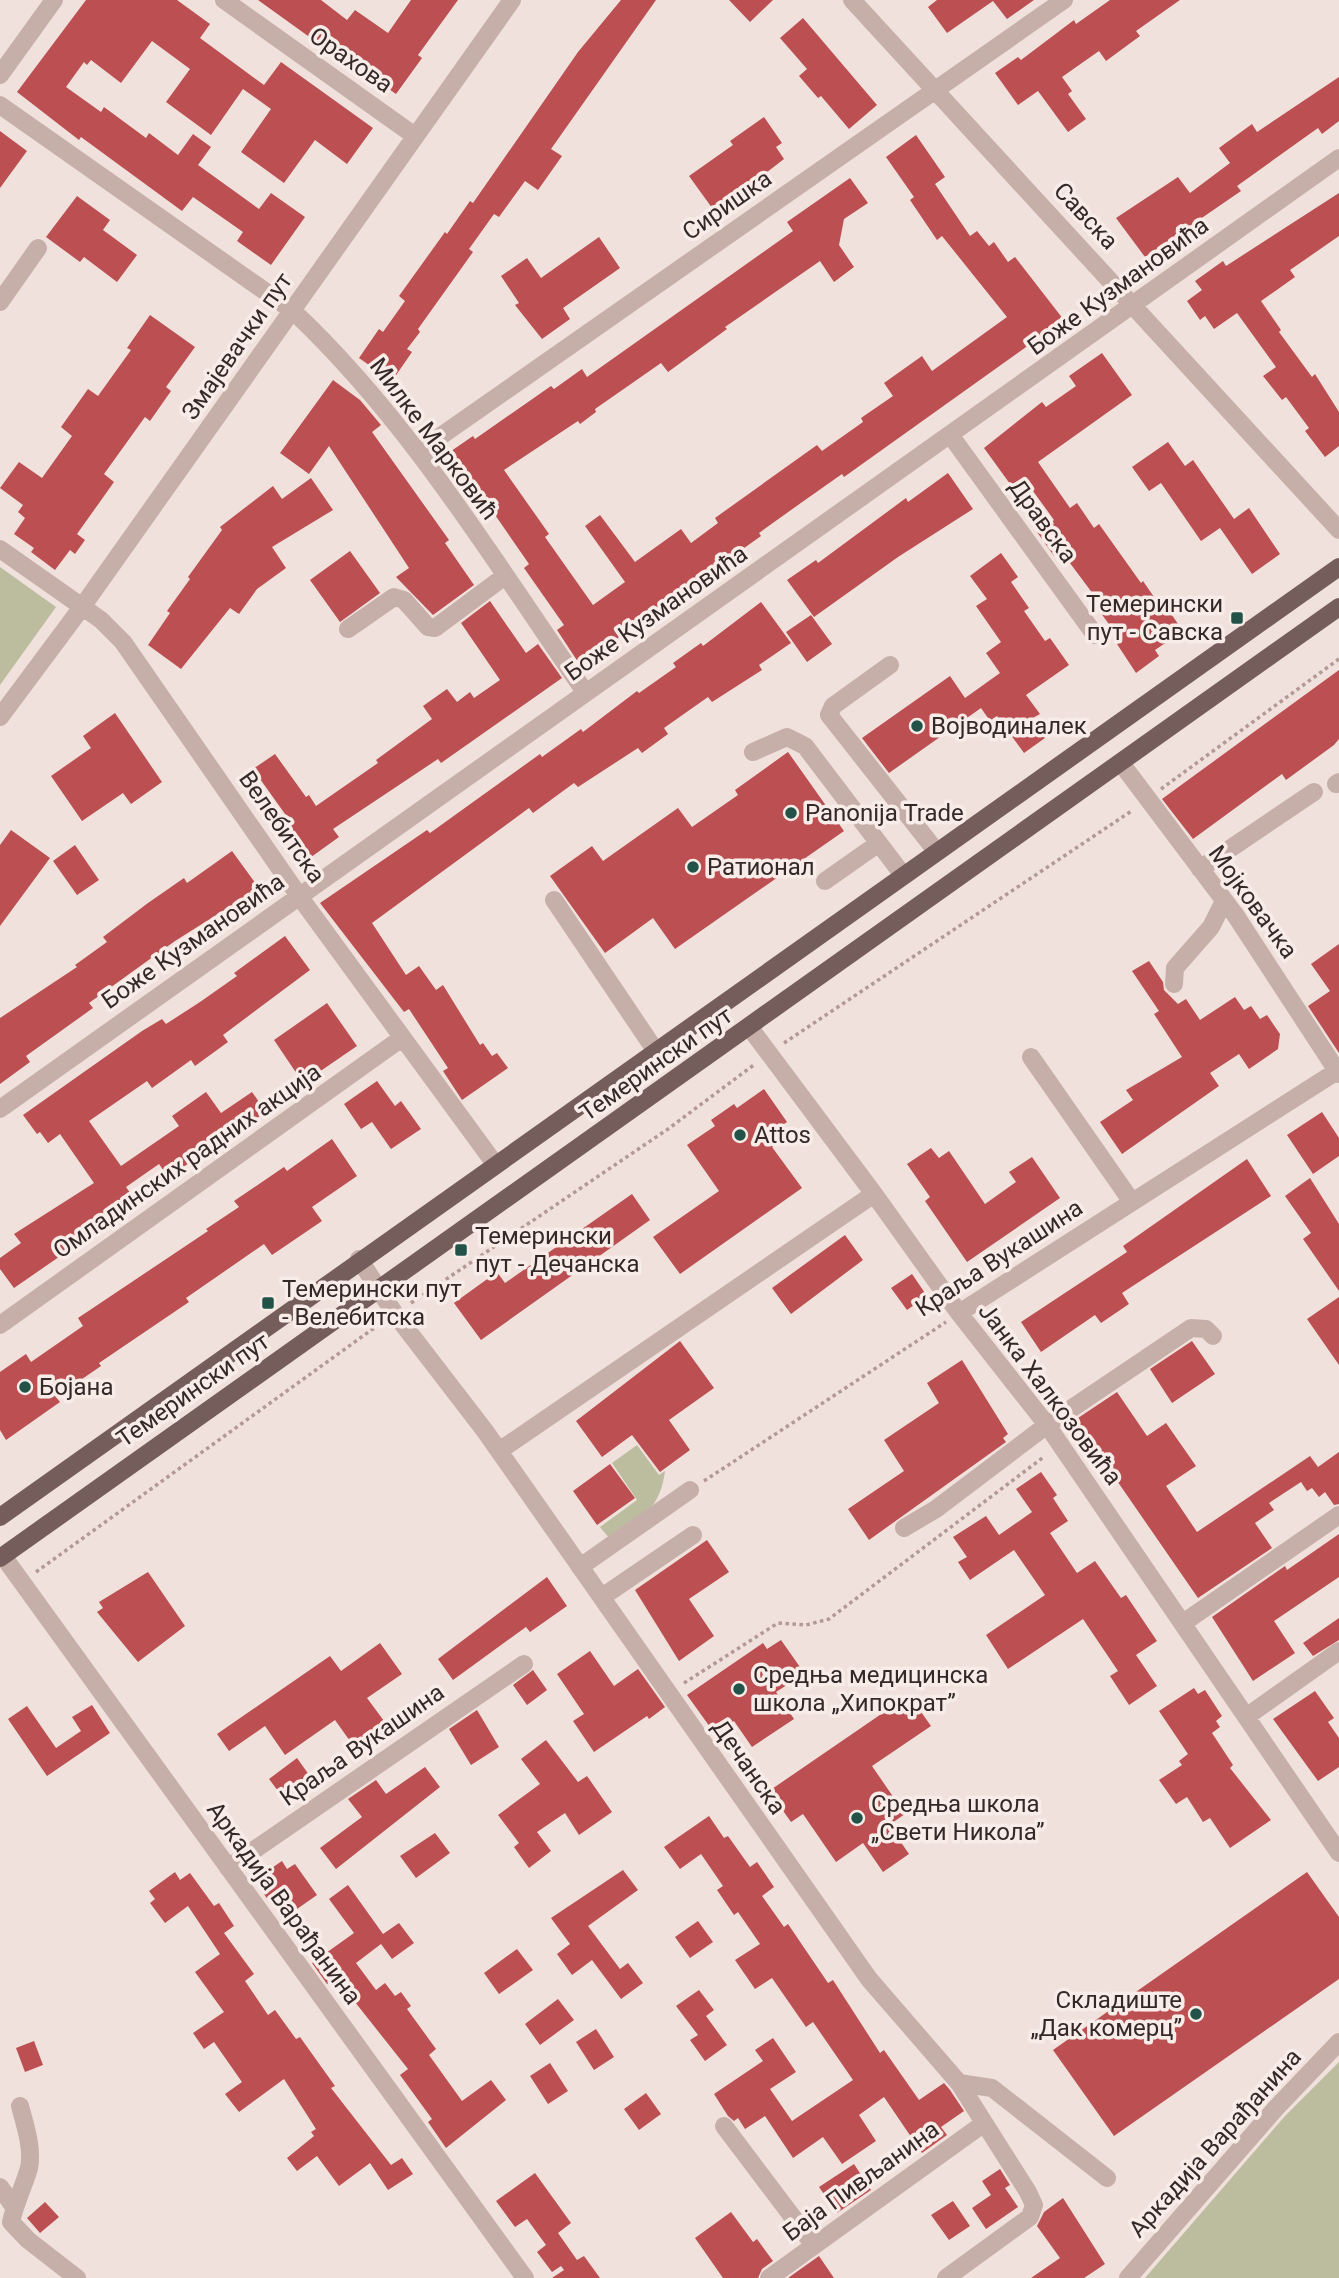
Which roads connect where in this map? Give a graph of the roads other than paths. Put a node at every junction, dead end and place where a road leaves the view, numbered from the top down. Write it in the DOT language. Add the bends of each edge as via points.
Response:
graph roads {
  1 [pos="54,0"];
  2 [pos="224,0"];
  3 [pos="512,0"];
  4 [pos="852,0"];
  5 [pos="1064,0"];
  6 [pos="0,75"];
  7 [pos="934,89"];
  8 [pos="0,105"];
  9 [pos="415,136"];
  10 [pos="1339,158"];
  11 [pos="38,248"];
  12 [pos="0,302"];
  13 [pos="1134,304"];
  14 [pos="293,310"];
  15 [pos="951,436"];
  16 [pos="418,452"];
  17 [pos="1339,530"];
  18 [pos="0,549"];
  19 [pos="1339,566"];
  20 [pos="505,576"];
  21 [pos="82,607"];
  22 [pos="1339,607"];
  23 [pos="348,629"];
  24 [pos="1094,635"];
  25 [pos="890,665"];
  26 [pos="585,692"];
  27 [pos="0,718"];
  28 [pos="754,752"];
  29 [pos="1121,764"];
  30 [pos="1314,792"];
  31 [pos="879,843"];
  32 [pos="936,851"];
  33 [pos="1200,869"];
  34 [pos="903,875"];
  35 [pos="825,881"];
  36 [pos="299,895"];
  37 [pos="554,900"];
  38 [pos="1224,901"];
  39 [pos="1174,984"];
  40 [pos="750,1028"];
  41 [pos="402,1038"];
  42 [pos="655,1050"];
  43 [pos="1031,1057"];
  44 [pos="1338,1072"];
  45 [pos="0,1109"];
  46 [pos="495,1164"];
  47 [pos="874,1194"];
  48 [pos="1132,1202"];
  49 [pos="359,1259"];
  50 [pos="378,1289"];
  51 [pos="958,1313"];
  52 [pos="0,1325"];
  53 [pos="1213,1336"];
  54 [pos="1047,1425"];
  55 [pos="499,1451"];
  56 [pos="690,1490"];
  57 [pos="1339,1516"];
  58 [pos="0,1517"];
  59 [pos="904,1528"];
  60 [pos="693,1535"];
  61 [pos="1,1557"];
  62 [pos="580,1567"];
  63 [pos="602,1597"];
  64 [pos="1182,1623"];
  65 [pos="1339,1651"];
  66 [pos="524,1664"];
  67 [pos="1246,1717"];
  68 [pos="1339,1853"];
  69 [pos="228,1868"];
  70 [pos="1339,2042"];
  71 [pos="958,2083"];
  72 [pos="20,2106"];
  73 [pos="983,2124"];
  74 [pos="724,2126"];
  75 [pos="1107,2178"];
  76 [pos="0,2187"];
  77 [pos="8,2219"];
  78 [pos="813,2244"];
  79 [pos="77,2278"];
  80 [pos="525,2278"];
  81 [pos="769,2278"];
  82 [pos="946,2278"];
  83 [pos="1128,2278"];
  1 -- 6 [label="street"];
  2 -- 9 [label="street, Орахова"];
  3 -- 9 [label="street, Змајевачки пут"];
  4 -- 7 [label="street, Савска"];
  5 -- 7 [label="street, Сиришка"];
  7 -- 13 [label="street, Савска"];
  7 -- 16 [label="street, Сиришка"];
  8 -- 14 [label="street, Милке Марковић"];
  9 -- 14 [label="street, Змајевачки пут"];
  10 -- 13 [label="street, Боже Кузмановића"];
  11 -- 12 [label="street"];
  13 -- 15 [label="street, Боже Кузмановића"];
  13 -- 17 [label="street, Савска"];
  14 -- 16 [label="street, Милке Марковић" via="366,385"];
  14 -- 21 [label="street, Змајевачки пут"];
  15 -- 24 [label="street, Дравска"];
  15 -- 26 [label="street, Боже Кузмановића"];
  16 -- 20 [label="street, Милке Марковић"];
  18 -- 21 [label="street, Велебитска"];
  19 -- 32 [label="main road, Темерински пут"];
  20 -- 23 [label="street" via="435,628 428,627 404,600 394,597"];
  20 -- 26 [label="street, Милке Марковић"];
  21 -- 27 [label="street, Змајевачки пут"];
  21 -- 36 [label="street, Велебитска" via="123,642"];
  22 -- 29 [label="main road, Темерински пут"];
  25 -- 32 [label="street" via="833,706 829,715"];
  26 -- 36 [label="street, Боже Кузмановића"];
  28 -- 31 [label="street" via="787,737 806,746"];
  29 -- 33 [label="street, Мојковачка"];
  29 -- 40 [label="main road, Темерински пут"];
  30 -- 33 [label="street"];
  31 -- 34 [label="street"];
  31 -- 35 [label="street"];
  32 -- 34 [label="main road, Темерински пут"];
  33 -- 38 [label="street, Мојковачка"];
  34 -- 42 [label="main road, Темерински пут"];
  36 -- 41 [label="street, Велебитска"];
  36 -- 45 [label="street, Боже Кузмановића"];
  37 -- 42 [label="street"];
  38 -- 39 [label="street" via="1211,927 1175,968"];
  38 -- 44 [label="street, Мојковачка"];
  40 -- 47 [label="street, Јанка Халкозовића"];
  40 -- 50 [label="main road, Темерински пут"];
  41 -- 46 [label="street, Велебитска"];
  41 -- 52 [label="street, Омладинских радних акција"];
  42 -- 46 [label="main road, Темерински пут"];
  43 -- 48 [label="street"];
  44 -- 48 [label="street, Краља Вукашина"];
  46 -- 49 [label="main road, Темерински пут"];
  47 -- 51 [label="street, Јанка Халкозовића"];
  47 -- 55 [label="street"];
  48 -- 51 [label="street, Краља Вукашина"];
  49 -- 50 [label="street, Дечанска"];
  49 -- 58 [label="main road, Темерински пут"];
  50 -- 55 [label="street, Дечанска"];
  50 -- 61 [label="main road, Темерински пут"];
  51 -- 54 [label="street, Јанка Халкозовића"];
  53 -- 54 [label="street" via="1206,1329 1191,1328"];
  54 -- 59 [label="street"];
  54 -- 64 [label="street, Јанка Халкозовића"];
  55 -- 62 [label="street, Дечанска"];
  56 -- 62 [label="street"];
  57 -- 64 [label="street"];
  60 -- 63 [label="street"];
  61 -- 69 [label="street, Аркадија Варађанина"];
  62 -- 63 [label="street, Дечанска"];
  63 -- 71 [label="street, Дечанска" via="869,1979"];
  64 -- 67 [label="street, Јанка Халкозовића"];
  65 -- 67 [label="street"];
  66 -- 69 [label="street, Краља Вукашина"];
  67 -- 68 [label="street, Јанка Халкозовића"];
  69 -- 80 [label="street, Аркадија Варађанина"];
  70 -- 83 [label="street, Аркадија Варађанина"];
  71 -- 73 [label="street, Дечанска"];
  71 -- 75 [label="street" via="992,2088"];
  72 -- 77 [label="street" via="30,2149 29,2167"];
  73 -- 78 [label="street, Баја Пивљанина"];
  73 -- 82 [label="street, Дечанска" via="1034,2205 1022,2224"];
  74 -- 78 [label="street"];
  76 -- 77 [label="street"];
  77 -- 79 [label="street"];
  78 -- 81 [label="street, Баја Пивљанина"];
}
